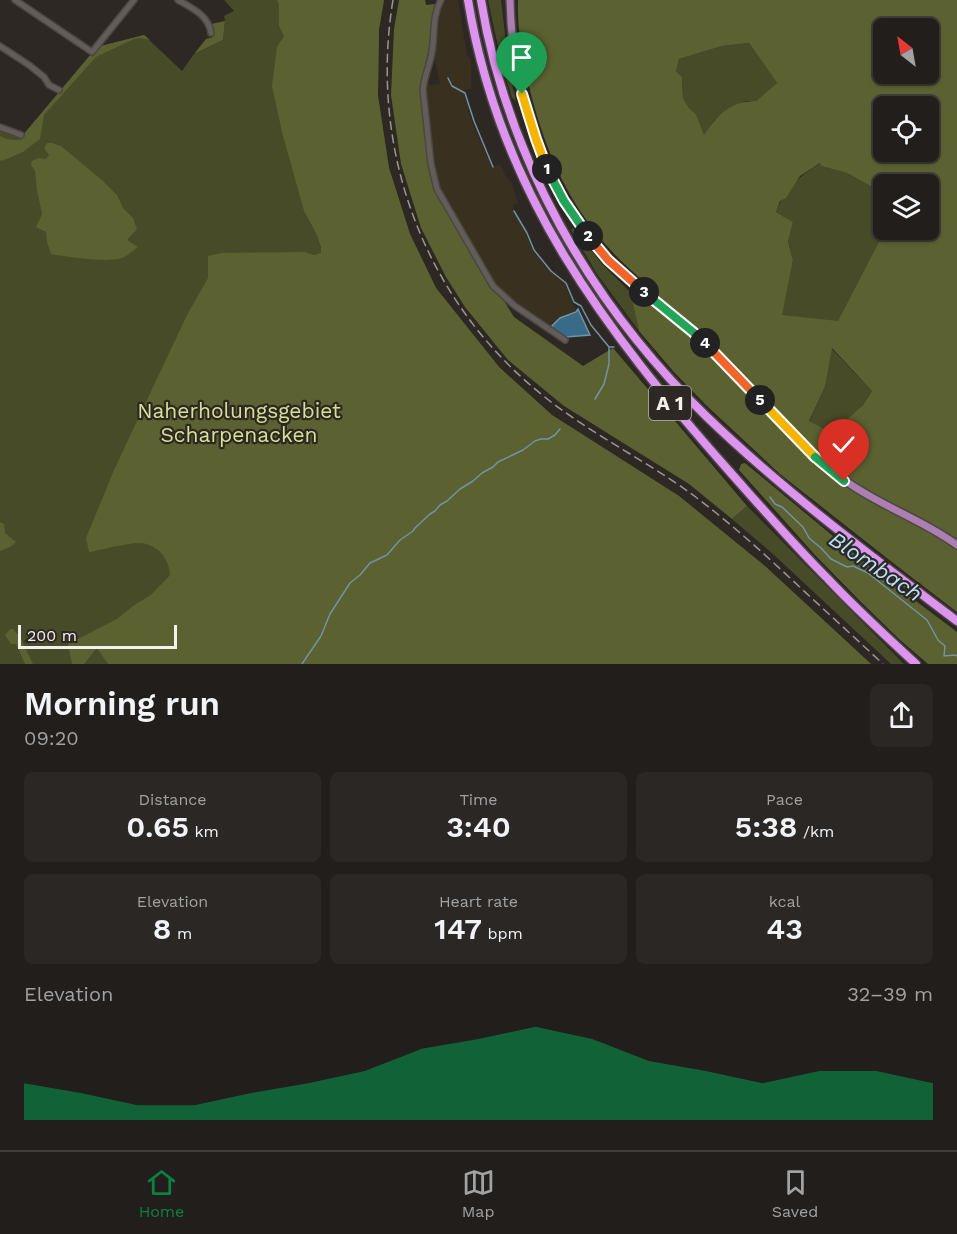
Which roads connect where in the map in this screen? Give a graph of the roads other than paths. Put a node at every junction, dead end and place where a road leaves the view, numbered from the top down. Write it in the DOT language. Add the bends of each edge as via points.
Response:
graph roads {
  1 [pos="15,0"];
  2 [pos="134,0"];
  3 [pos="178,0"];
  4 [pos="441,0"];
  5 [pos="468,0"];
  6 [pos="481,0"];
  7 [pos="510,0"];
  8 [pos="211,33"];
  9 [pos="0,46"];
  10 [pos="59,90"];
  11 [pos="0,127"];
  12 [pos="21,135"];
  13 [pos="565,340"];
  14 [pos="957,545"];
  15 [pos="957,621"];
  16 [pos="916,664"];
  1 -- 2 [label="street" via="92,52"];
  3 -- 8 [label="street" via="206,20"];
  4 -- 13 [label="street" via="423,90 437,189 494,286 515,306"];
  5 -- 16 [label="highway, A 1" via="486,82 515,162 544,222 589,297 691,429 827,579"];
  6 -- 15 [label="highway, A 1" via="509,112 539,184 567,239 648,354 705,416 774,478"];
  7 -- 14 [label="main road" via="522,94 542,157 564,201 597,247 709,347 828,468 862,493"];
  9 -- 10 [label="street"];
  11 -- 12 [label="street"];
}
